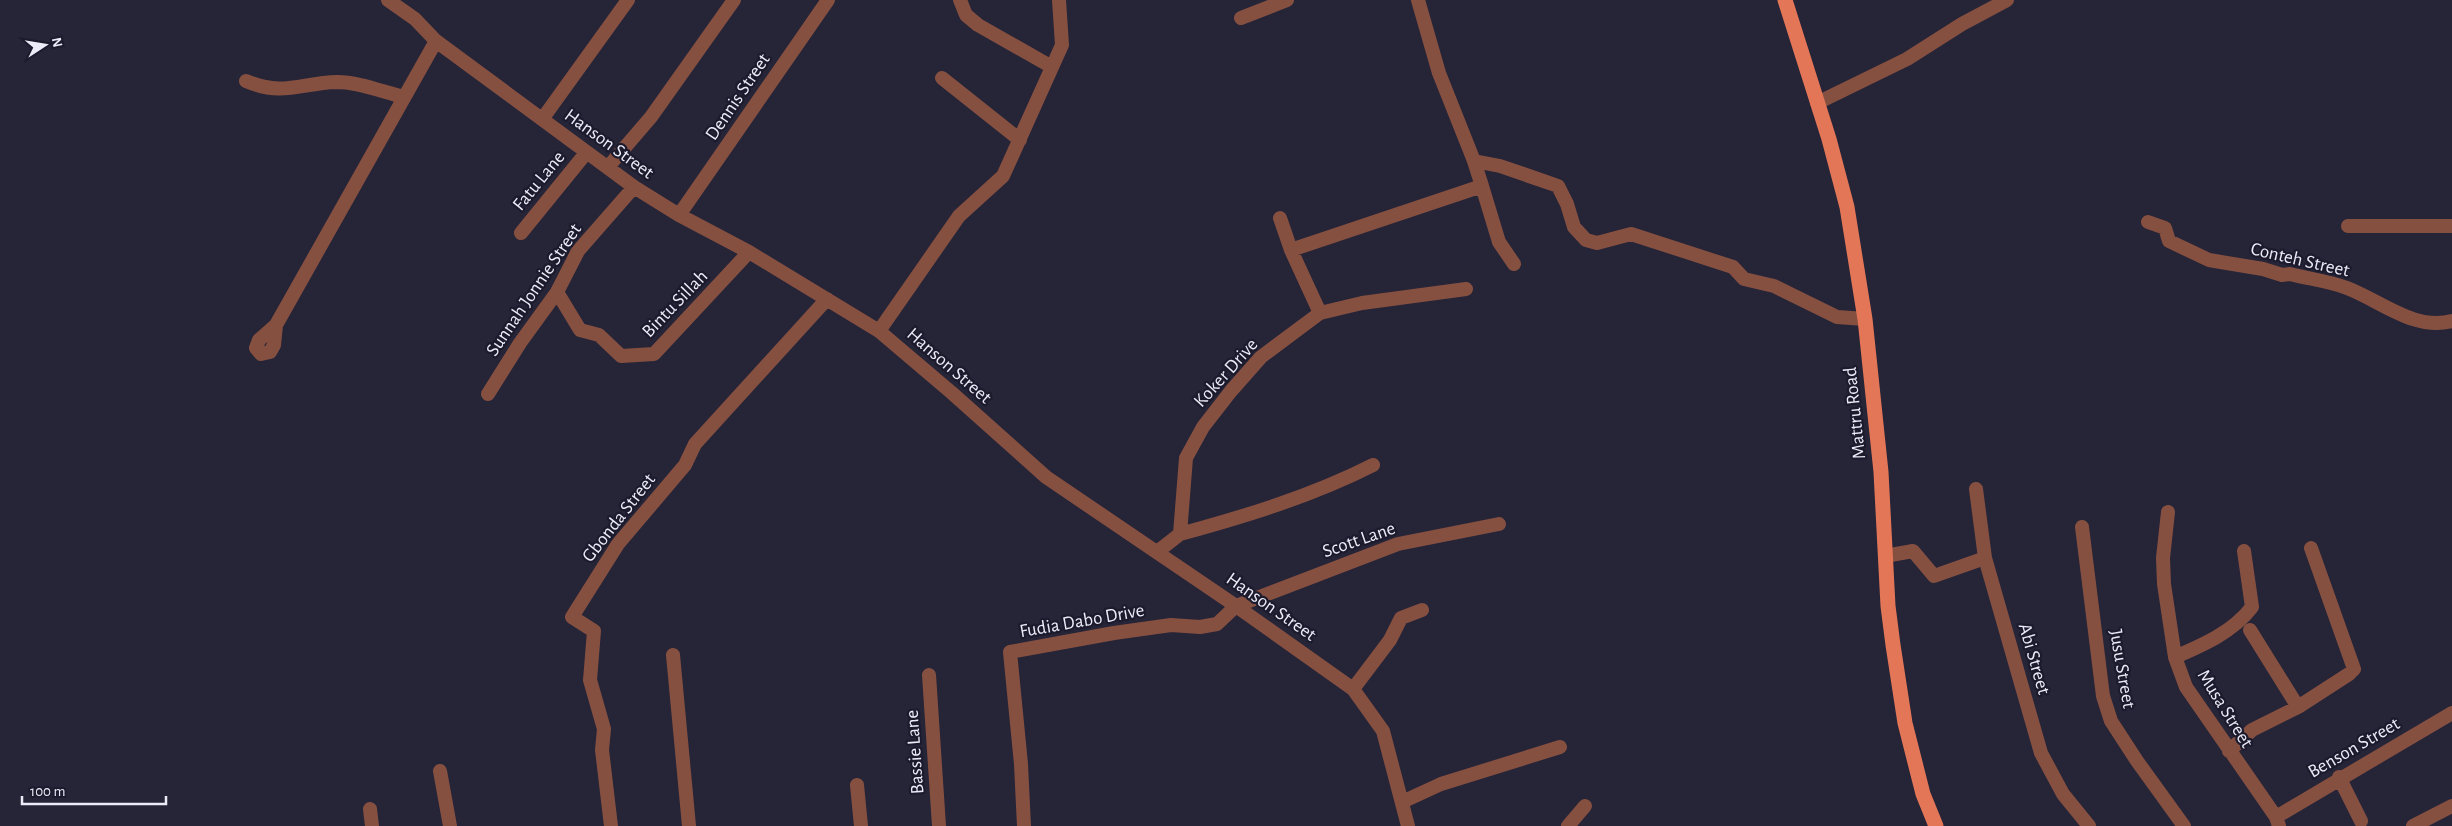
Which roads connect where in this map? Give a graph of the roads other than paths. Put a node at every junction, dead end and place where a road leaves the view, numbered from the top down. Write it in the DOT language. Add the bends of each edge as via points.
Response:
graph roads {
  1 [pos="388,0"];
  2 [pos="628,0"];
  3 [pos="734,0"];
  4 [pos="828,0"];
  5 [pos="960,0"];
  6 [pos="1059,0"];
  7 [pos="1287,0"];
  8 [pos="1418,0"];
  9 [pos="1785,0"];
  10 [pos="2007,0"];
  11 [pos="1241,18"];
  12 [pos="436,41"];
  13 [pos="1052,67"];
  14 [pos="942,78"];
  15 [pos="246,81"];
  16 [pos="404,98"];
  17 [pos="1817,103"];
  18 [pos="543,118"];
  19 [pos="1020,140"];
  20 [pos="586,153"];
  21 [pos="1474,161"];
  22 [pos="608,167"];
  23 [pos="1482,186"];
  24 [pos="634,187"];
  25 [pos="679,215"];
  26 [pos="1280,218"];
  27 [pos="2148,222"];
  28 [pos="2348,226"];
  29 [pos="2452,226"];
  30 [pos="522,233"];
  31 [pos="1291,250"];
  32 [pos="748,252"];
  33 [pos="1514,264"];
  34 [pos="1466,289"];
  35 [pos="557,292"];
  36 [pos="826,299"];
  37 [pos="1320,313"];
  38 [pos="1865,319"];
  39 [pos="2452,321"];
  40 [pos="276,325"];
  41 [pos="879,331"];
  42 [pos="488,394"];
  43 [pos="1374,465"];
  44 [pos="1976,489"];
  45 [pos="2168,512"];
  46 [pos="1499,524"];
  47 [pos="2082,527"];
  48 [pos="1180,534"];
  49 [pos="2311,548"];
  50 [pos="2244,551"];
  51 [pos="1157,552"];
  52 [pos="1885,556"];
  53 [pos="1985,558"];
  54 [pos="1236,606"];
  55 [pos="1422,610"];
  56 [pos="2250,630"];
  57 [pos="673,655"];
  58 [pos="2175,658"];
  59 [pos="929,675"];
  60 [pos="1353,689"];
  61 [pos="2298,707"];
  62 [pos="2452,713"];
  63 [pos="1560,747"];
  64 [pos="2229,752"];
  65 [pos="440,772"];
  66 [pos="2340,777"];
  67 [pos="857,785"];
  68 [pos="1402,802"];
  69 [pos="1585,806"];
  70 [pos="2452,806"];
  71 [pos="370,809"];
  72 [pos="2277,821"];
  73 [pos="2361,821"];
  74 [pos="372,826"];
  75 [pos="450,826"];
  76 [pos="611,826"];
  77 [pos="689,826"];
  78 [pos="861,826"];
  79 [pos="939,826"];
  80 [pos="1024,826"];
  81 [pos="1408,826"];
  82 [pos="1568,826"];
  83 [pos="1936,826"];
  84 [pos="2089,826"];
  85 [pos="2184,826"];
  86 [pos="2413,826"];
  1 -- 12 [label="street, Hanson Street" via="415,19"];
  2 -- 18 [label="street"];
  3 -- 22 [label="street" via="651,117"];
  4 -- 25 [label="street, Dennis Street"];
  5 -- 13 [label="street" via="966,15 978,25"];
  6 -- 13 [label="street" via="1062,45"];
  7 -- 11 [label="street"];
  8 -- 21 [label="street" via="1439,73"];
  9 -- 17 [label="main road, Mattru Road"];
  10 -- 17 [label="street" via="1907,59"];
  12 -- 16 [label="street"];
  12 -- 18 [label="street, Hanson Street"];
  13 -- 19 [label="street"];
  14 -- 19 [label="street"];
  15 -- 16 [label="street" via="264,89 337,82"];
  16 -- 40 [label="street"];
  17 -- 38 [label="main road, Mattru Road" via="1847,207"];
  18 -- 20 [label="street, Hanson Street"];
  19 -- 41 [label="street" via="1003,176 959,216"];
  20 -- 22 [label="street, Hanson Street"];
  20 -- 30 [label="street, Fatu Lane"];
  21 -- 23 [label="street"];
  21 -- 38 [label="street" via="1500,166 1558,186 1574,227 1586,240 1597,243 1631,234 1733,267 1744,279 1774,286 1837,317"];
  22 -- 24 [label="street, Hanson Street"];
  23 -- 31 [label="street"];
  23 -- 33 [label="street" via="1498,242"];
  24 -- 25 [label="street, Hanson Street"];
  24 -- 35 [label="street, Sunnah Jonnie Street" via="578,252"];
  25 -- 32 [label="street, Hanson Street"];
  26 -- 31 [label="street"];
  27 -- 39 [label="street, Conteh Street" via="2165,228 2169,241 2174,245 2209,260 2346,287 2424,323"];
  28 -- 29 [label="street"];
  31 -- 37 [label="street"];
  32 -- 35 [label="street, Bintu Sillah" via="654,354 621,356 599,335 580,330"];
  32 -- 36 [label="street, Hanson Street"];
  34 -- 37 [label="street, Koker Drive" via="1362,302"];
  35 -- 42 [label="street, Sunnah Jonnie Street"];
  36 -- 41 [label="street, Hanson Street"];
  36 -- 76 [label="street, Gbonda Street" via="695,444 685,465 618,544 572,617 594,631 590,680 604,728 602,750"];
  37 -- 48 [label="street, Koker Drive" via="1261,357 1203,427 1186,458"];
  38 -- 52 [label="main road, Mattru Road" via="1881,472"];
  41 -- 51 [label="street, Hanson Street" via="1046,477"];
  43 -- 48 [label="street" via="1340,482 1247,515"];
  44 -- 53 [label="street, Abi Street"];
  45 -- 58 [label="street, Musa Street" via="2164,584"];
  46 -- 54 [label="street, Scott Lane" via="1398,544"];
  47 -- 85 [label="street, Jusu Street" via="2103,696 2111,721"];
  48 -- 51 [label="street"];
  49 -- 61 [label="street" via="2354,668"];
  50 -- 58 [label="street" via="2252,607 2235,625"];
  51 -- 54 [label="street, Hanson Street"];
  52 -- 53 [label="street" via="1913,551 1934,576"];
  52 -- 83 [label="main road, Mattru Road" via="1889,616 1905,723"];
  53 -- 84 [label="street, Abi Street" via="2041,754 2063,794"];
  54 -- 60 [label="street, Hanson Street"];
  54 -- 80 [label="street, Fudia Dabo Drive" via="1217,624 1200,627 1171,625 1114,632 1010,652"];
  55 -- 60 [label="street" via="1401,618 1390,640"];
  56 -- 61 [label="street"];
  57 -- 77 [label="street"];
  58 -- 64 [label="street, Musa Street" via="2186,687"];
  59 -- 79 [label="street, Bassie Lane"];
  60 -- 68 [label="street, Hanson Street" via="1383,731"];
  61 -- 64 [label="street" via="2252,730"];
  62 -- 66 [label="street, Benson Street"];
  63 -- 68 [label="street" via="1440,784"];
  64 -- 72 [label="street, Musa Street"];
  65 -- 75 [label="street"];
  66 -- 72 [label="street, Benson Street"];
  66 -- 73 [label="street"];
  67 -- 78 [label="street"];
  68 -- 81 [label="street, Hanson Street"];
  69 -- 82 [label="street"];
  70 -- 86 [label="street"];
  71 -- 74 [label="street"];
}
